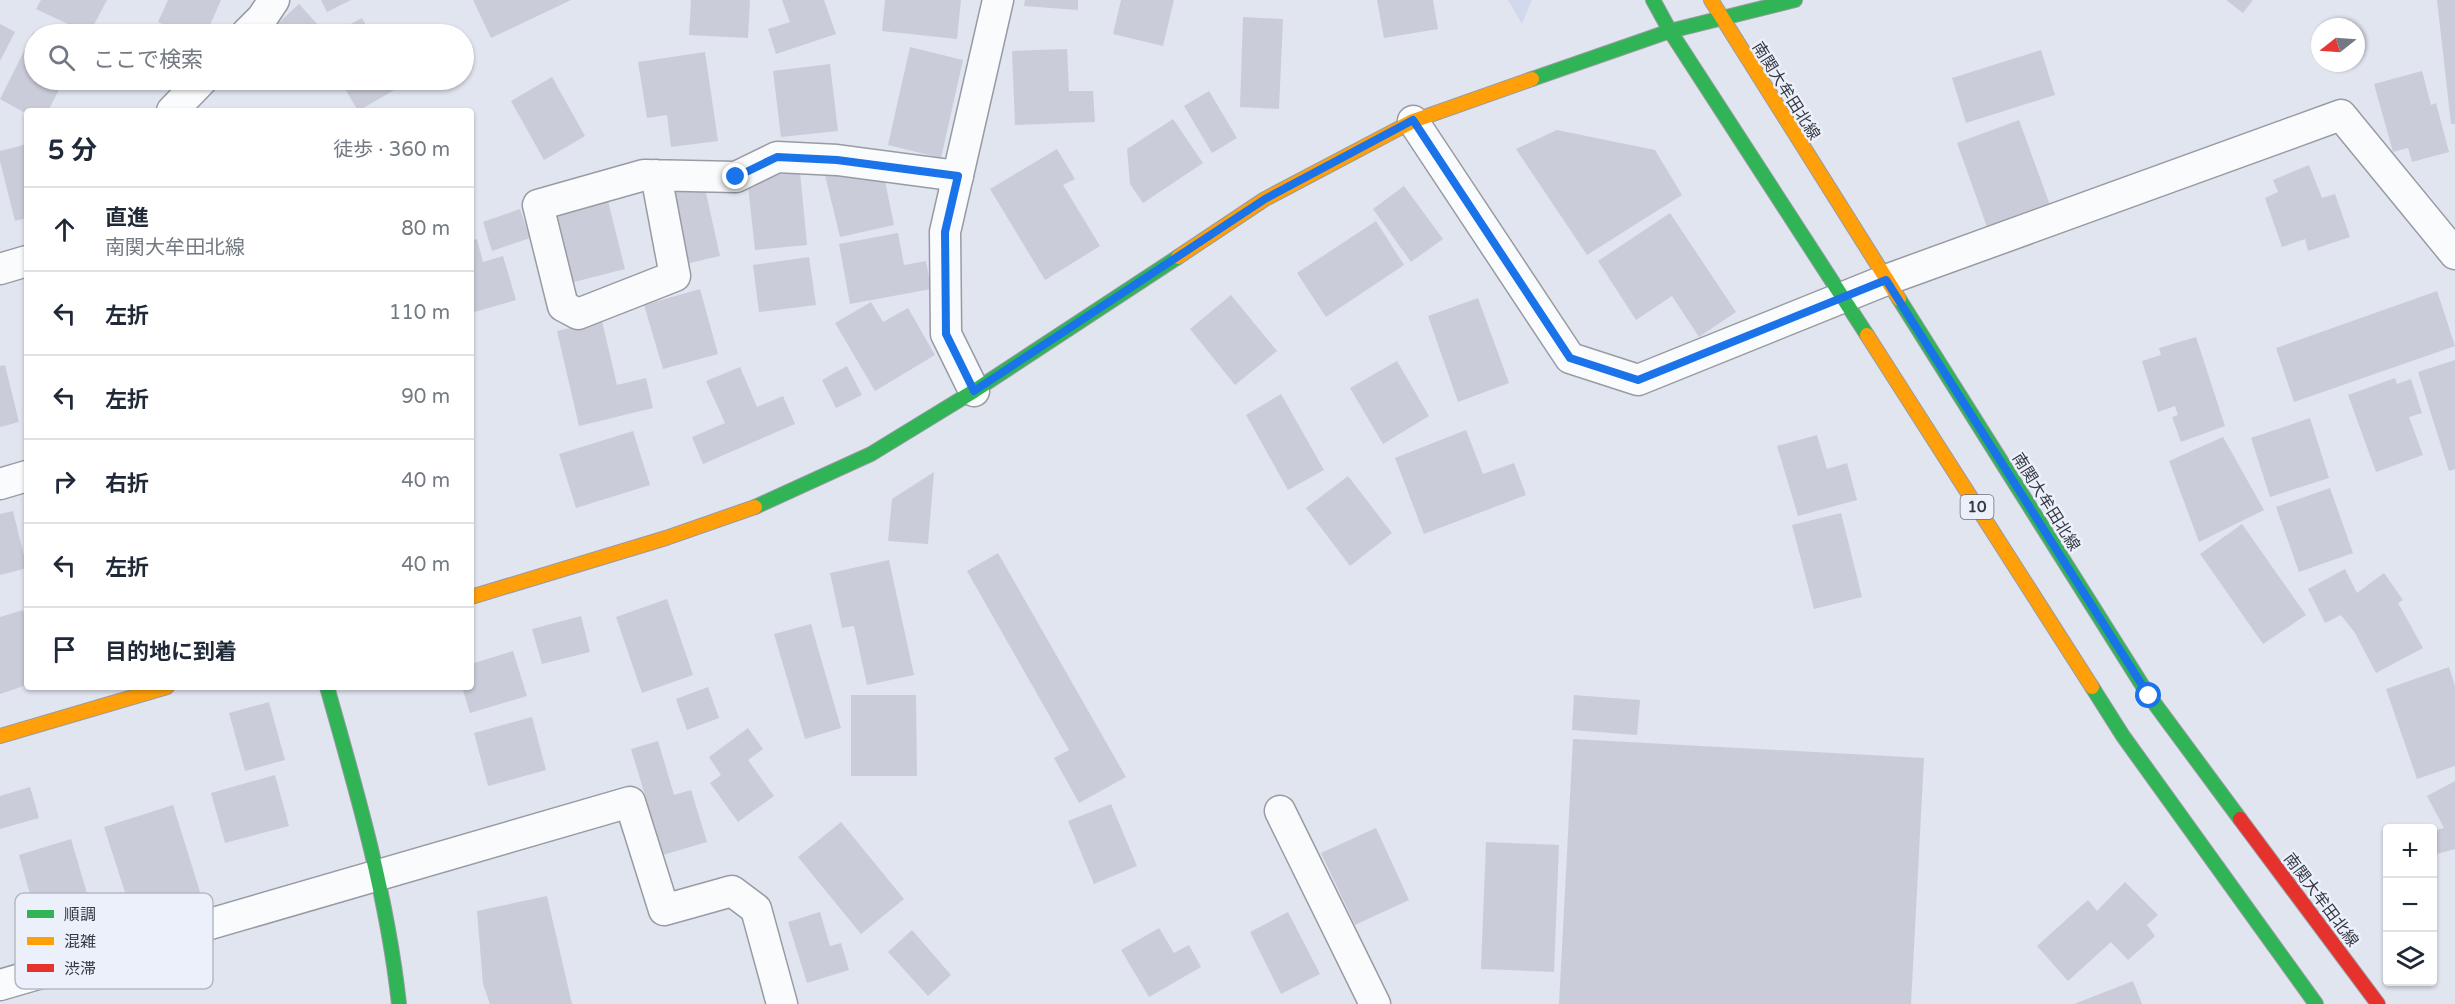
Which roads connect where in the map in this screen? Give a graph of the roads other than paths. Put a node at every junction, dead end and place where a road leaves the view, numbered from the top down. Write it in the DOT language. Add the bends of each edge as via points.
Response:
graph roads {
  1 [pos="274,0"];
  2 [pos="998,0"];
  3 [pos="1653,0"];
  4 [pos="1711,0"];
  5 [pos="1795,0"];
  6 [pos="1721,19"];
  7 [pos="256,24"];
  8 [pos="1670,31"];
  9 [pos="192,90"];
  10 [pos="175,108"];
  11 [pos="1413,120"];
  12 [pos="656,175"];
  13 [pos="958,176"];
  14 [pos="2455,254"];
  15 [pos="24,262"];
  16 [pos="0,269"];
  17 [pos="1886,280"];
  18 [pos="1844,297"];
  19 [pos="974,391"];
  20 [pos="24,477"];
  21 [pos="0,484"];
  22 [pos="474,596"];
  23 [pos="157,690"];
  24 [pos="328,690"];
  25 [pos="0,735"];
  26 [pos="1280,811"];
  27 [pos="377,874"];
  28 [pos="213,922"];
  29 [pos="15,981"];
  30 [pos="0,985"];
  31 [pos="399,1004"];
  32 [pos="782,1004"];
  33 [pos="1375,1004"];
  34 [pos="2316,1004"];
  35 [pos="2378,1004"];
  1 -- 7 [label="street"];
  2 -- 13 [label="street"];
  3 -- 8 [label="main road, 10"];
  4 -- 6 [label="main road, 南関大牟田北線 / 10"];
  5 -- 6 [label="main road"];
  6 -- 8 [label="main road"];
  6 -- 17 [label="main road, 南関大牟田北線 / 10"];
  8 -- 11 [label="main road"];
  8 -- 18 [label="main road, 10"];
  9 -- 10 [label="street"];
  11 -- 18 [label="street" via="1570,358 1638,380"];
  11 -- 19 [label="main road" via="1265,199"];
  12 -- 12 [label="street" via="538,205 563,306 578,314 675,276"];
  12 -- 13 [label="street" via="736,177 777,157 837,160"];
  13 -- 19 [label="street" via="945,232 946,334"];
  14 -- 17 [label="street" via="2341,115"];
  15 -- 16 [label="street"];
  17 -- 18 [label="street"];
  17 -- 35 [label="main road, 南関大牟田北線 / 10" via="2149,696"];
  18 -- 34 [label="main road, 10" via="2123,736"];
  19 -- 22 [label="main road" via="871,454 759,506"];
  20 -- 21 [label="street"];
  23 -- 25 [label="main road"];
  24 -- 27 [label="main road"];
  26 -- 33 [label="street"];
  27 -- 28 [label="street"];
  27 -- 31 [label="main road" via="396,968"];
  27 -- 32 [label="street" via="630,802 664,910 732,891 756,909"];
  29 -- 30 [label="street"];
}
